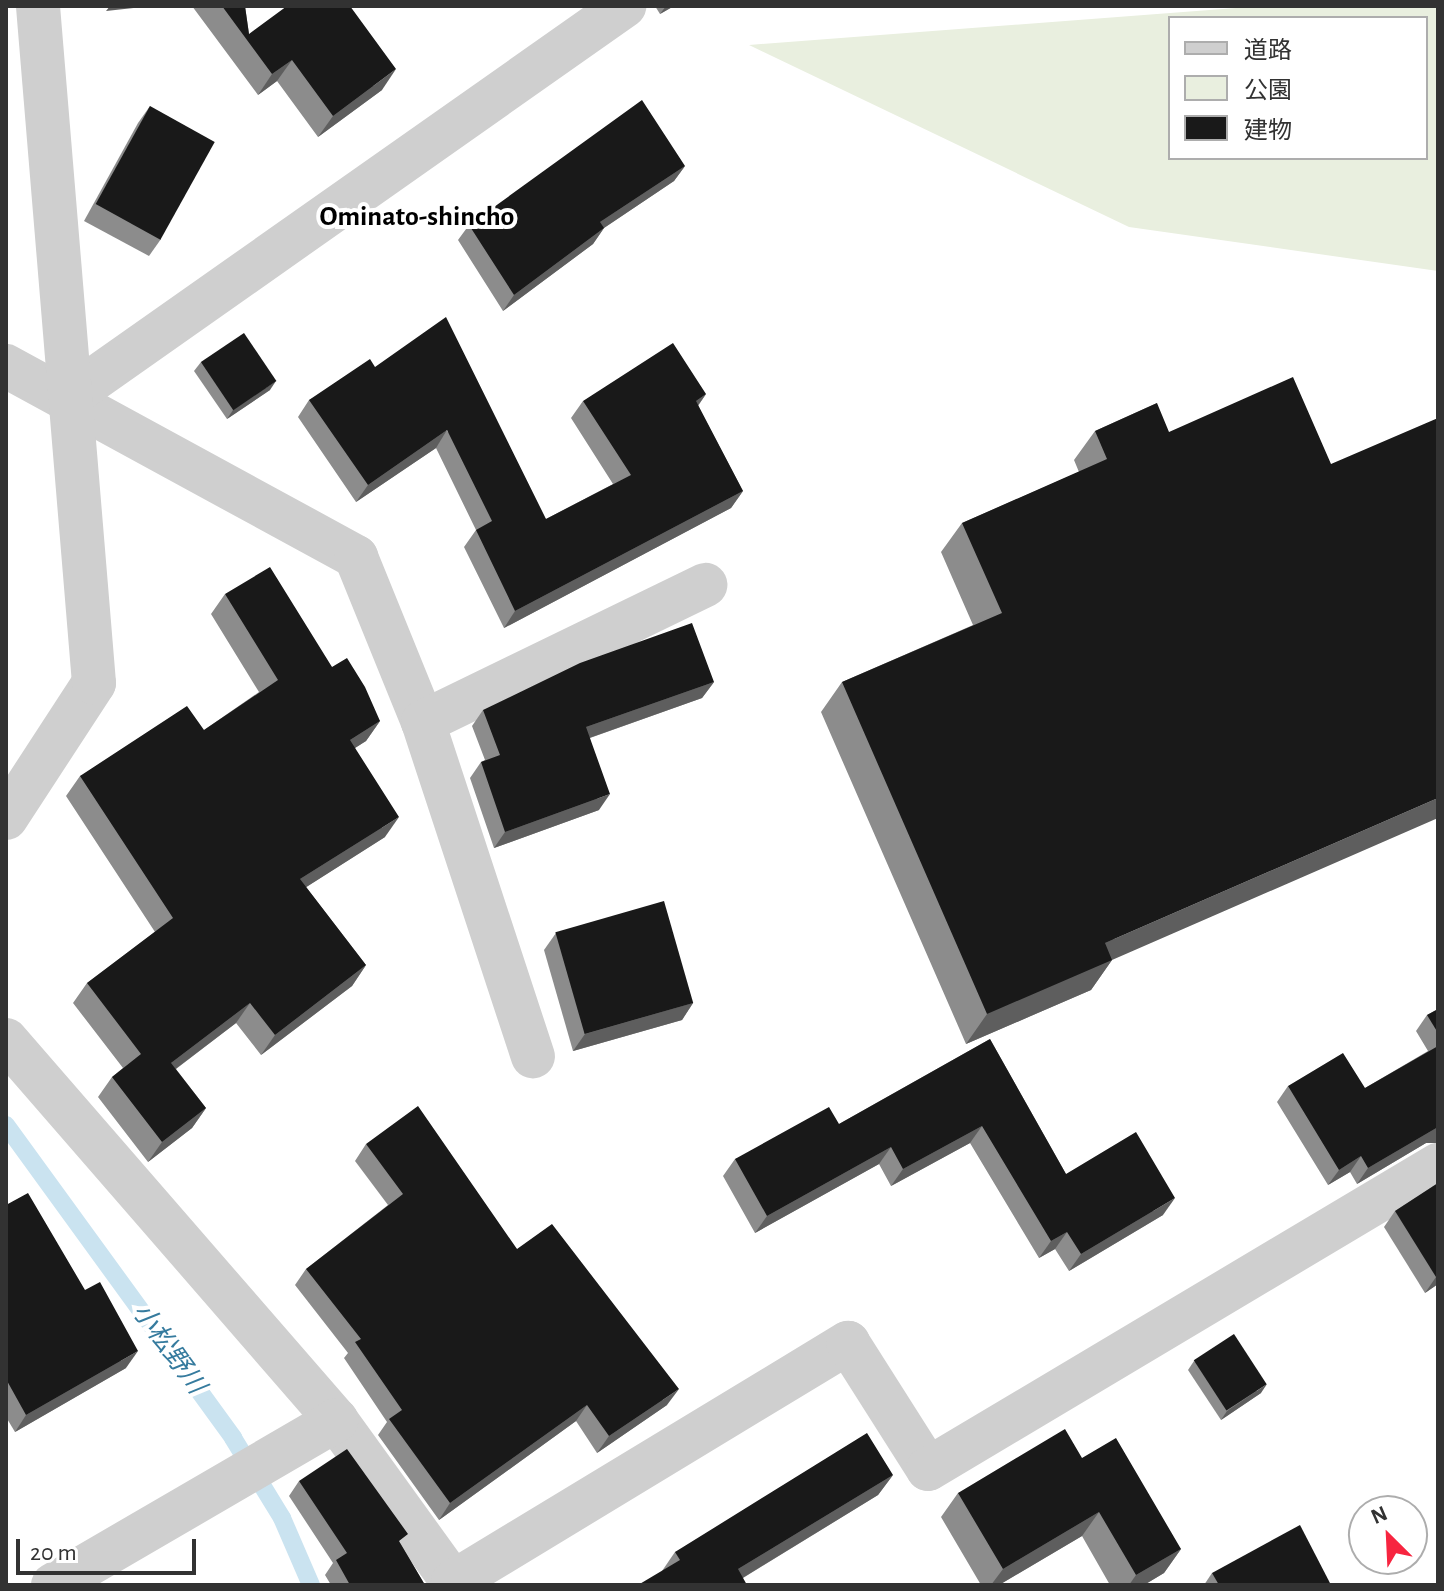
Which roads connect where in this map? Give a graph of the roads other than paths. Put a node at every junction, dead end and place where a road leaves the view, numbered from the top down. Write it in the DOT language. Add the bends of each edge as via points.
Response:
graph roads {
  1 [pos="38,6"];
  2 [pos="624,6"];
  3 [pos="6,366"];
  4 [pos="70,396"];
  5 [pos="705,585"];
  6 [pos="423,722"];
  7 [pos="6,818"];
  8 [pos="6,1040"];
  9 [pos="533,1056"];
  10 [pos="1438,1165"];
  11 [pos="336,1420"];
  12 [pos="454,1583"];
  13 [pos="53,1585"];
  1 -- 4 [label="street"];
  2 -- 4 [label="street"];
  3 -- 4 [label="street"];
  4 -- 6 [label="street" via="356,557"];
  4 -- 7 [label="street" via="94,683"];
  5 -- 6 [label="street"];
  6 -- 9 [label="street"];
  8 -- 11 [label="street"];
  10 -- 12 [label="street" via="928,1469 848,1343"];
  11 -- 12 [label="street"];
  11 -- 13 [label="street"];
}
